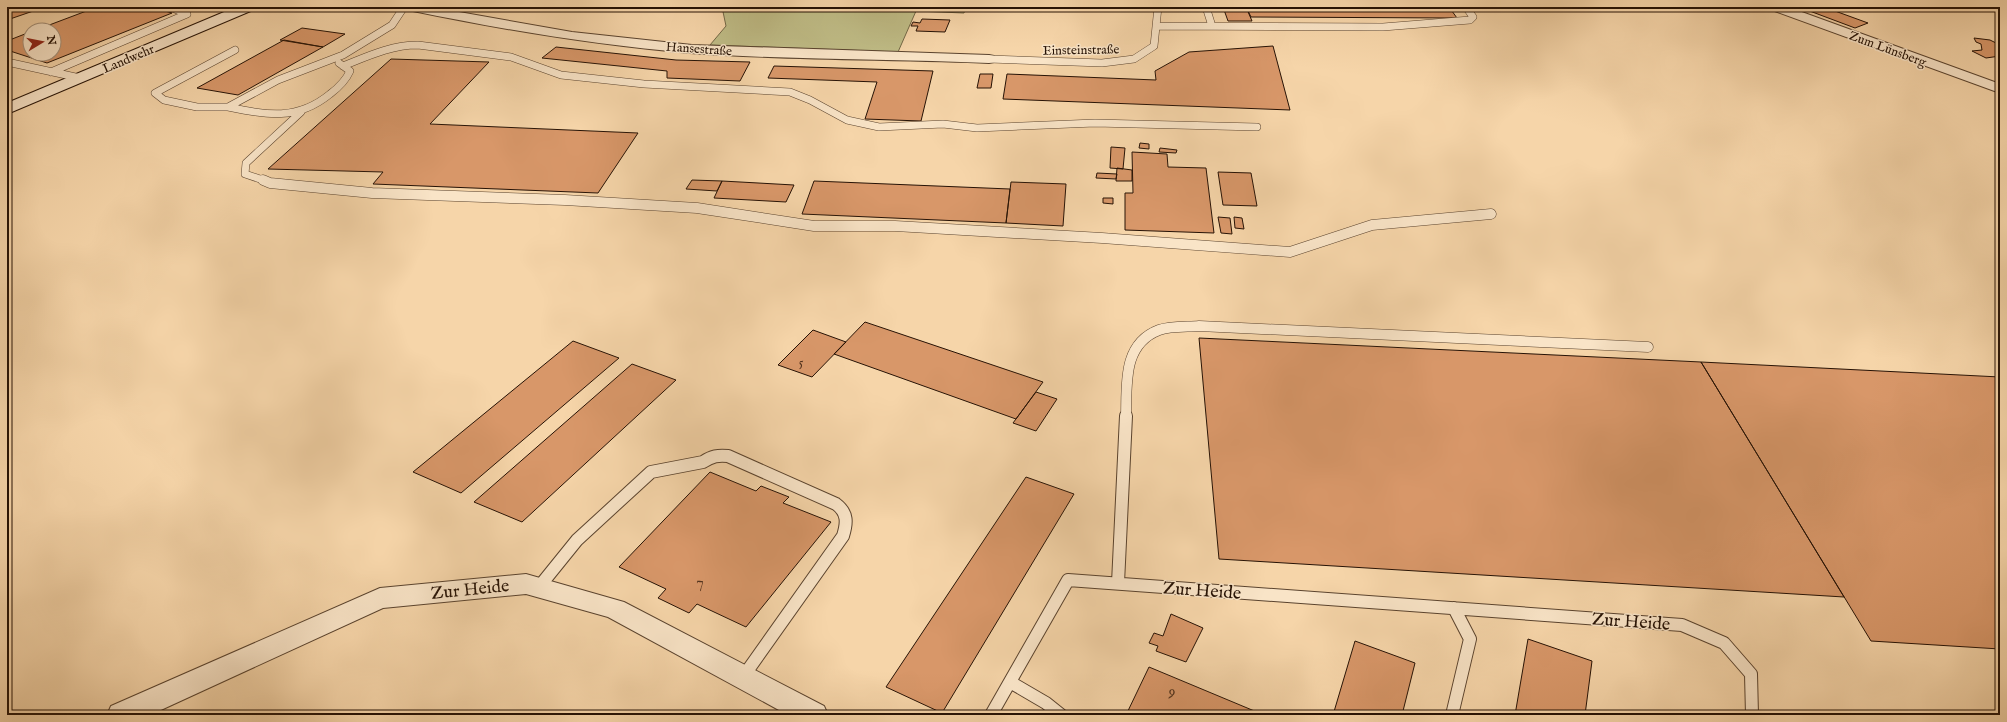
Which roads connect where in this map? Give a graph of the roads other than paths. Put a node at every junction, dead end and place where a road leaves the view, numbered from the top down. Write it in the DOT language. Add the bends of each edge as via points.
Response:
graph roads {
  1 [pos="170,7"];
  2 [pos="248,7"];
  3 [pos="404,7"];
  4 [pos="413,7"];
  5 [pos="1158,7"];
  6 [pos="1206,7"];
  7 [pos="1466,7"];
  8 [pos="1776,7"];
  9 [pos="1156,26"];
  10 [pos="1212,26"];
  11 [pos="235,50"];
  12 [pos="333,59"];
  13 [pos="989,59"];
  14 [pos="7,62"];
  15 [pos="342,66"];
  16 [pos="51,72"];
  17 [pos="80,78"];
  18 [pos="2000,89"];
  19 [pos="228,107"];
  20 [pos="7,109"];
  21 [pos="301,112"];
  22 [pos="1256,127"];
  23 [pos="1490,214"];
  24 [pos="1648,347"];
  25 [pos="1118,583"];
  26 [pos="539,587"];
  27 [pos="1454,608"];
  28 [pos="743,677"];
  29 [pos="1010,682"];
  30 [pos="128,713"];
  31 [pos="814,715"];
  32 [pos="991,715"];
  33 [pos="1061,715"];
  34 [pos="1452,715"];
  35 [pos="1752,715"];
  1 -- 16 [label="lane" via="187,14"];
  2 -- 17 [label="main road, Landwehr"];
  3 -- 12 [label="lane" via="392,25 384,31"];
  4 -- 13 [label="street, Hansestraße" via="530,31 630,43 731,51"];
  5 -- 9 [label="lane, Einsteinstraße"];
  6 -- 10 [label="lane"];
  7 -- 10 [label="lane" via="1473,17 1466,21 1382,27"];
  8 -- 18 [label="street, Zum Lünsberg"];
  9 -- 10 [label="lane"];
  9 -- 13 [label="lane, Einsteinstraße" via="1154,46 1134,59 1102,63"];
  11 -- 19 [label="lane" via="155,93 164,100 197,107"];
  12 -- 15 [label="lane"];
  12 -- 19 [label="lane" via="278,80"];
  14 -- 16 [label="lane"];
  15 -- 21 [label="lane" via="350,71 337,89 322,103"];
  15 -- 22 [label="lane" via="387,49 418,45 511,57 561,76 644,84 790,92 847,120 879,127 943,124 977,128 1094,123"];
  16 -- 17 [label="lane"];
  17 -- 20 [label="main road, Landwehr"];
  19 -- 21 [label="lane" via="278,115"];
  21 -- 23 [label="lane" via="246,163 244,174 270,183 372,193 698,208 814,226 895,226 1290,252 1372,225"];
  24 -- 25 [label="lane" via="1199,326 1159,330 1138,343 1128,367"];
  25 -- 27 [label="lane, Zur Heide"];
  25 -- 29 [label="lane, Zur Heide" via="1068,580"];
  26 -- 28 [label="street, Zur Heide" via="614,609"];
  26 -- 28 [label="lane" via="577,540 652,472 703,462 718,455 728,456 836,504 843,509 847,518 844,536"];
  26 -- 30 [label="street, Zur Heide" via="526,584 380,598"];
  27 -- 34 [label="lane" via="1470,639"];
  27 -- 35 [label="lane, Zur Heide" via="1682,624 1724,643 1751,674"];
  28 -- 31 [label="street, Zur Heide"];
  29 -- 32 [label="lane, Zur Heide"];
  29 -- 33 [label="lane"];
}
